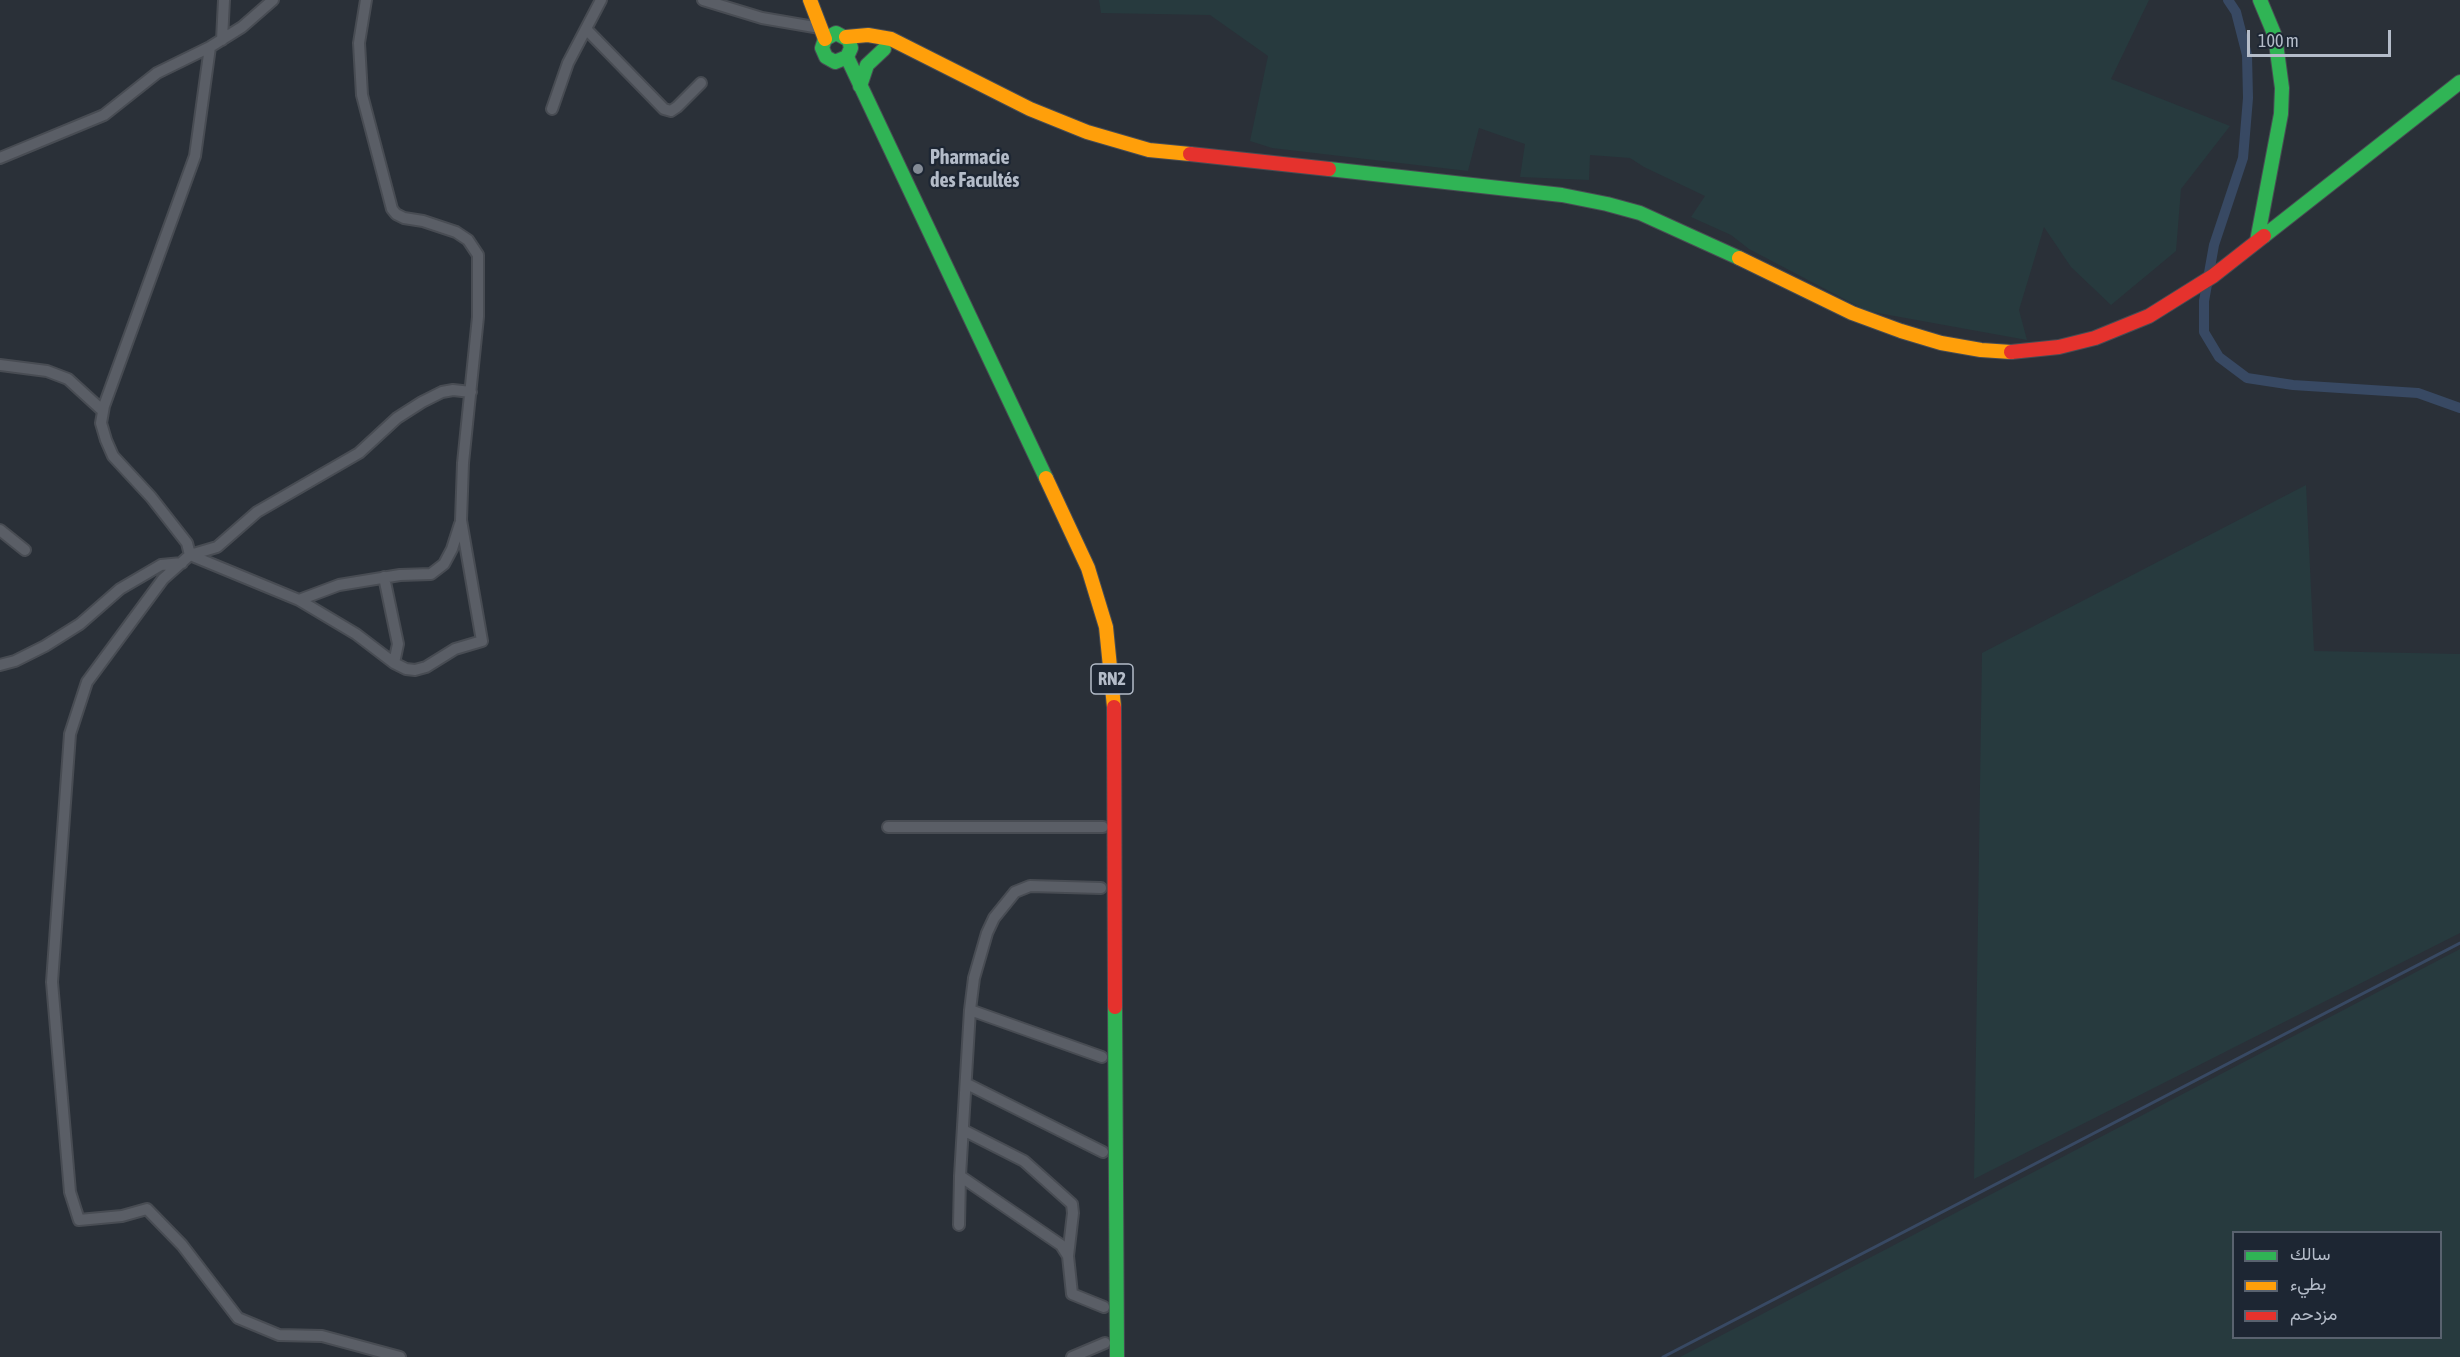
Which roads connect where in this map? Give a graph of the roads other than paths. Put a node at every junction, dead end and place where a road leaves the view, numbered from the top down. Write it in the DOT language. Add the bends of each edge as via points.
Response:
graph roads {
  1 [pos="224,0"];
  2 [pos="263,0"];
  3 [pos="273,0"];
  4 [pos="366,0"];
  5 [pos="601,0"];
  6 [pos="703,0"];
  7 [pos="2260,0"];
  8 [pos="811,3"];
  9 [pos="259,12"];
  10 [pos="586,29"];
  11 [pos="832,34"];
  12 [pos="222,40"];
  13 [pos="905,46"];
  14 [pos="210,47"];
  15 [pos="884,49"];
  16 [pos="844,57"];
  17 [pos="2460,82"];
  18 [pos="701,83"];
  19 [pos="860,86"];
  20 [pos="552,109"];
  21 [pos="0,158"];
  22 [pos="2257,241"];
  23 [pos="0,365"];
  24 [pos="471,392"];
  25 [pos="103,411"];
  26 [pos="461,520"];
  27 [pos="0,530"];
  28 [pos="25,550"];
  29 [pos="187,559"];
  30 [pos="384,577"];
  31 [pos="299,600"];
  32 [pos="394,663"];
  33 [pos="0,665"];
  34 [pos="888,827"];
  35 [pos="1103,827"];
  36 [pos="1101,888"];
  37 [pos="970,1010"];
  38 [pos="1102,1057"];
  39 [pos="967,1084"];
  40 [pos="963,1130"];
  41 [pos="1103,1152"];
  42 [pos="960,1176"];
  43 [pos="959,1225"];
  44 [pos="1068,1256"];
  45 [pos="1104,1307"];
  46 [pos="1105,1350"];
  47 [pos="400,1357"];
  48 [pos="1072,1357"];
  49 [pos="1117,1357"];
  1 -- 12 [label="street"];
  2 -- 9 [label="street"];
  3 -- 9 [label="street"];
  4 -- 24 [label="street" via="359,43 362,94 392,208 404,218 456,232 468,240 478,255 478,317"];
  5 -- 10 [label="street"];
  6 -- 11 [label="street"];
  7 -- 22 [label="main road" via="2275,36 2282,88 2281,114"];
  8 -- 11 [label="main road, RN2"];
  9 -- 12 [label="street"];
  10 -- 18 [label="street" via="664,109 671,111 677,107"];
  10 -- 20 [label="street" via="567,63"];
  11 -- 13 [label="main road" via="880,36"];
  11 -- 16 [label="main road, RN2" via="850,44"];
  11 -- 16 [label="main road, RN2" via="823,43 823,53 830,60"];
  12 -- 14 [label="street"];
  13 -- 15 [label="main road"];
  13 -- 22 [label="main road" via="1030,109 1087,132 1149,150 1562,195 1640,213 1852,313 1941,343 1981,350 2020,352 2096,338 2149,316 2213,276"];
  14 -- 21 [label="street" via="157,73 104,115"];
  14 -- 25 [label="street" via="192,167"];
  15 -- 16 [label="main road"];
  15 -- 19 [label="main road" via="867,64"];
  16 -- 19 [label="main road, RN2"];
  16 -- 35 [label="main road, RN2" via="988,389 1077,572 1098,656"];
  17 -- 22 [label="main road"];
  19 -- 49 [label="main road, RN2" via="1077,542 1106,627 1114,695"];
  23 -- 25 [label="street" via="68,379"];
  24 -- 26 [label="street"];
  24 -- 29 [label="street" via="442,392 422,402 359,453 257,512 217,548"];
  25 -- 29 [label="street" via="101,423 112,456 188,543"];
  26 -- 30 [label="street" via="452,549 438,570 431,574"];
  26 -- 32 [label="street" via="482,641 467,644 415,670"];
  27 -- 28 [label="street"];
  29 -- 31 [label="street"];
  29 -- 33 [label="street" via="161,565 45,646 15,662"];
  29 -- 47 [label="street" via="163,579 87,682 70,734 52,982 70,1192 79,1220 147,1209 182,1245 238,1318 279,1335 322,1336"];
  30 -- 31 [label="street" via="339,585"];
  30 -- 32 [label="street" via="398,644"];
  31 -- 32 [label="street" via="356,634"];
  34 -- 35 [label="street"];
  35 -- 36 [label="main road, RN2"];
  36 -- 37 [label="street" via="1030,886 1015,892 987,933"];
  36 -- 38 [label="main road, RN2"];
  37 -- 38 [label="street"];
  37 -- 39 [label="street"];
  38 -- 41 [label="main road, RN2"];
  39 -- 40 [label="street"];
  39 -- 41 [label="street"];
  40 -- 42 [label="street"];
  40 -- 44 [label="street" via="1024,1161 1072,1204"];
  41 -- 45 [label="main road, RN2"];
  42 -- 43 [label="street"];
  42 -- 44 [label="street" via="1061,1245"];
  44 -- 45 [label="street" via="1072,1293"];
  45 -- 46 [label="main road, RN2"];
  46 -- 48 [label="street"];
}
